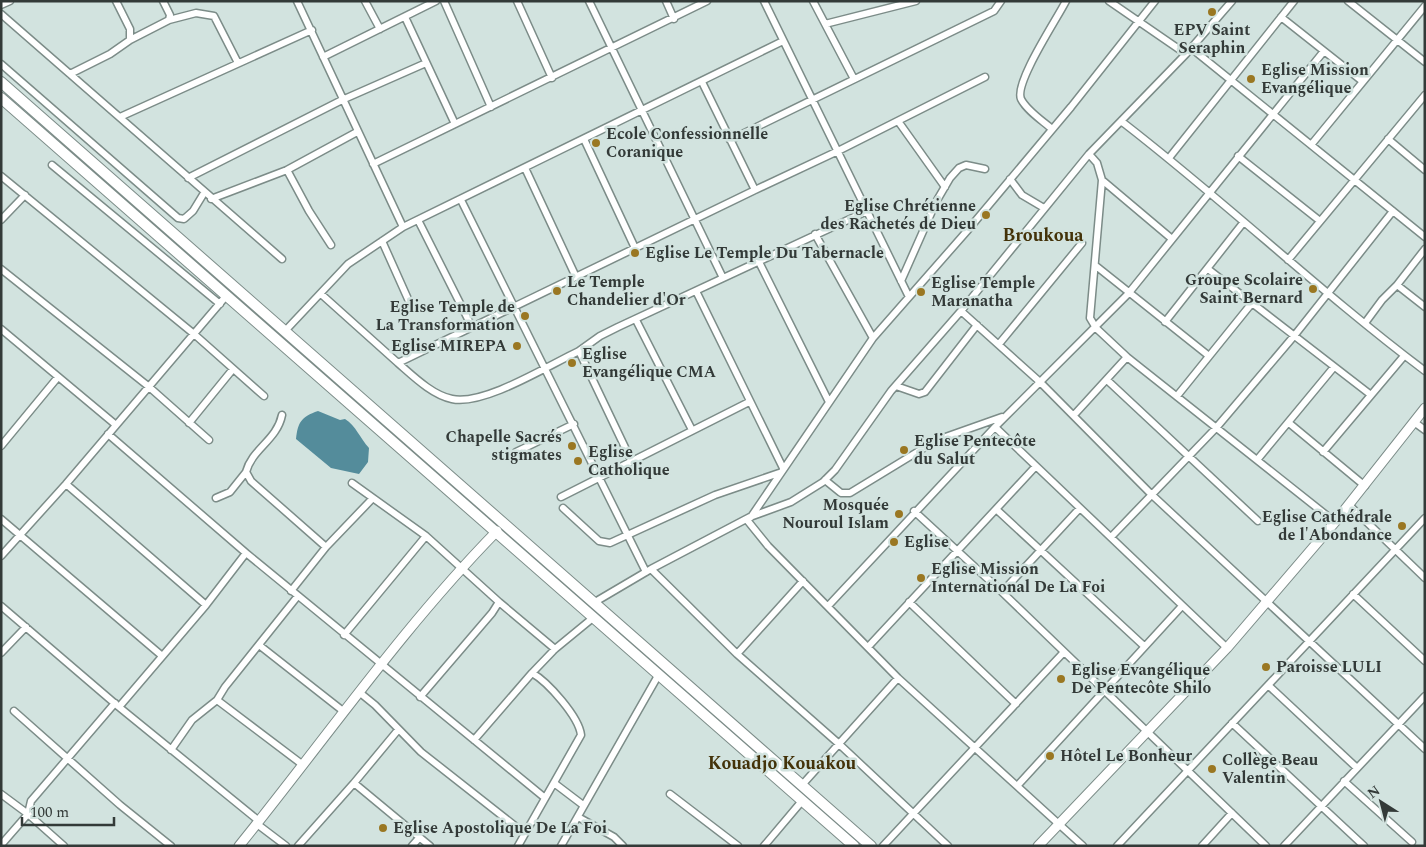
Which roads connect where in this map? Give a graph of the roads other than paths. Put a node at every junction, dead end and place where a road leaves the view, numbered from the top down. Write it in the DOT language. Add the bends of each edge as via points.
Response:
graph roads {
  1 [pos="116,1"];
  2 [pos="163,1"];
  3 [pos="297,1"];
  4 [pos="365,1"];
  5 [pos="436,1"];
  6 [pos="444,1"];
  7 [pos="517,1"];
  8 [pos="589,1"];
  9 [pos="666,1"];
  10 [pos="707,1"];
  11 [pos="764,1"];
  12 [pos="814,1"];
  13 [pos="916,1"];
  14 [pos="1001,1"];
  15 [pos="1066,1"];
  16 [pos="1109,1"];
  17 [pos="1155,1"];
  18 [pos="1232,1"];
  19 [pos="1294,1"];
  20 [pos="1348,1"];
  21 [pos="1420,1"];
  22 [pos="1425,7"];
  23 [pos="1,14"];
  24 [pos="405,17"];
  25 [pos="1281,17"];
  26 [pos="674,18"];
  27 [pos="169,20"];
  28 [pos="1139,22"];
  29 [pos="826,24"];
  30 [pos="380,29"];
  31 [pos="312,30"];
  32 [pos="130,40"];
  33 [pos="1397,40"];
  34 [pos="784,41"];
  35 [pos="1192,48"];
  36 [pos="612,49"];
  37 [pos="1324,51"];
  38 [pos="1186,54"];
  39 [pos="323,57"];
  40 [pos="1425,62"];
  41 [pos="238,63"];
  42 [pos="426,63"];
  43 [pos="1,64"];
  44 [pos="70,74"];
  45 [pos="985,77"];
  46 [pos="552,78"];
  47 [pos="854,79"];
  48 [pos="1231,80"];
  49 [pos="1362,81"];
  50 [pos="1,82"];
  51 [pos="702,82"];
  52 [pos="1425,95"];
  53 [pos="1,98"];
  54 [pos="814,99"];
  55 [pos="342,100"];
  56 [pos="491,107"];
  57 [pos="643,110"];
  58 [pos="1272,114"];
  59 [pos="120,117"];
  60 [pos="898,121"];
  61 [pos="1121,121"];
  62 [pos="454,124"];
  63 [pos="1052,129"];
  64 [pos="358,132"];
  65 [pos="584,139"];
  66 [pos="1388,139"];
  67 [pos="730,140"];
  68 [pos="1311,146"];
  69 [pos="838,151"];
  70 [pos="1088,154"];
  71 [pos="1238,156"];
  72 [pos="1169,158"];
  73 [pos="373,164"];
  74 [pos="52,165"];
  75 [pos="525,168"];
  76 [pos="985,169"];
  77 [pos="287,170"];
  78 [pos="1425,170"];
  79 [pos="1,176"];
  80 [pos="188,178"];
  81 [pos="1010,179"];
  82 [pos="1102,180"];
  83 [pos="1355,180"];
  84 [pos="945,187"];
  85 [pos="754,190"];
  86 [pos="204,193"];
  87 [pos="1208,194"];
  88 [pos="25,195"];
  89 [pos="211,200"];
  90 [pos="462,200"];
  91 [pos="1044,208"];
  92 [pos="1393,211"];
  93 [pos="865,212"];
  94 [pos="694,219"];
  95 [pos="1,220"];
  96 [pos="418,220"];
  97 [pos="1320,221"];
  98 [pos="1243,223"];
  99 [pos="403,227"];
  100 [pos="815,234"];
  101 [pos="1425,238"];
  102 [pos="1172,239"];
  103 [pos="382,241"];
  104 [pos="1082,243"];
  105 [pos="331,245"];
  106 [pos="635,248"];
  107 [pos="1425,249"];
  108 [pos="282,259"];
  109 [pos="1288,260"];
  110 [pos="759,262"];
  111 [pos="1096,266"];
  112 [pos="1,269"];
  113 [pos="1208,269"];
  114 [pos="576,277"];
  115 [pos="723,278"];
  116 [pos="901,281"];
  117 [pos="1397,285"];
  118 [pos="696,291"];
  119 [pos="1329,292"];
  120 [pos="321,294"];
  121 [pos="1128,294"];
  122 [pos="227,295"];
  123 [pos="908,297"];
  124 [pos="1252,303"];
  125 [pos="220,304"];
  126 [pos="515,306"];
  127 [pos="1425,306"];
  128 [pos="412,308"];
  129 [pos="961,311"];
  130 [pos="636,320"];
  131 [pos="1165,322"];
  132 [pos="1365,323"];
  133 [pos="978,325"];
  134 [pos="472,327"];
  135 [pos="1096,328"];
  136 [pos="285,331"];
  137 [pos="3,333"];
  138 [pos="194,334"];
  139 [pos="1294,336"];
  140 [pos="873,338"];
  141 [pos="999,344"];
  142 [pos="580,351"];
  143 [pos="1209,356"];
  144 [pos="1404,356"];
  145 [pos="1127,357"];
  146 [pos="398,363"];
  147 [pos="546,367"];
  148 [pos="1334,368"];
  149 [pos="233,369"];
  150 [pos="1425,371"];
  151 [pos="58,377"];
  152 [pos="1107,380"];
  153 [pos="1040,382"];
  154 [pos="148,386"];
  155 [pos="896,386"];
  156 [pos="1370,394"];
  157 [pos="264,396"];
  158 [pos="1177,396"];
  159 [pos="749,402"];
  160 [pos="829,402"];
  161 [pos="1425,408"];
  162 [pos="282,415"];
  163 [pos="1074,415"];
  164 [pos="1006,416"];
  165 [pos="190,422"];
  166 [pos="1414,422"];
  167 [pos="1289,423"];
  168 [pos="574,424"];
  169 [pos="116,425"];
  170 [pos="994,427"];
  171 [pos="1216,428"];
  172 [pos="692,430"];
  173 [pos="1425,430"];
  174 [pos="108,434"];
  175 [pos="209,440"];
  176 [pos="1,446"];
  177 [pos="516,452"];
  178 [pos="1324,452"];
  179 [pos="1190,455"];
  180 [pos="631,460"];
  181 [pos="1257,460"];
  182 [pos="1036,466"];
  183 [pos="781,470"];
  184 [pos="246,472"];
  185 [pos="599,479"];
  186 [pos="824,480"];
  187 [pos="352,483"];
  188 [pos="66,484"];
  189 [pos="1365,486"];
  190 [pos="1151,494"];
  191 [pos="561,497"];
  192 [pos="216,498"];
  193 [pos="372,499"];
  194 [pos="1349,505"];
  195 [pos="563,508"];
  196 [pos="1080,508"];
  197 [pos="996,509"];
  198 [pos="914,511"];
  199 [pos="1425,518"];
  200 [pos="1,519"];
  201 [pos="749,519"];
  202 [pos="1258,521"];
  203 [pos="1335,522"];
  204 [pos="497,531"];
  205 [pos="21,534"];
  206 [pos="630,535"];
  207 [pos="426,536"];
  208 [pos="1112,536"];
  209 [pos="326,547"];
  210 [pos="1395,550"];
  211 [pos="958,551"];
  212 [pos="1041,551"];
  213 [pos="246,552"];
  214 [pos="1,556"];
  215 [pos="463,567"];
  216 [pos="649,571"];
  217 [pos="1425,578"];
  218 [pos="803,581"];
  219 [pos="292,591"];
  220 [pos="1002,592"];
  221 [pos="1353,594"];
  222 [pos="297,597"];
  223 [pos="1267,601"];
  224 [pos="499,602"];
  225 [pos="595,602"];
  226 [pos="909,602"];
  227 [pos="206,604"];
  228 [pos="829,605"];
  229 [pos="1,606"];
  230 [pos="1182,606"];
  231 [pos="594,617"];
  232 [pos="26,627"];
  233 [pos="344,635"];
  234 [pos="1309,641"];
  235 [pos="259,645"];
  236 [pos="1144,646"];
  237 [pos="868,647"];
  238 [pos="1227,648"];
  239 [pos="555,649"];
  240 [pos="1064,652"];
  241 [pos="1,653"];
  242 [pos="737,654"];
  243 [pos="161,656"];
  244 [pos="1425,661"];
  245 [pos="381,666"];
  246 [pos="532,673"];
  247 [pos="659,674"];
  248 [pos="898,678"];
  249 [pos="1268,685"];
  250 [pos="1105,690"];
  251 [pos="359,692"];
  252 [pos="1425,696"];
  253 [pos="420,697"];
  254 [pos="217,700"];
  255 [pos="1016,704"];
  256 [pos="117,705"];
  257 [pos="14,711"];
  258 [pos="343,711"];
  259 [pos="1232,723"];
  260 [pos="1398,723"];
  261 [pos="398,730"];
  262 [pos="1147,730"];
  263 [pos="474,740"];
  264 [pos="838,743"];
  265 [pos="975,745"];
  266 [pos="1425,749"];
  267 [pos="171,750"];
  268 [pos="68,758"];
  269 [pos="302,764"];
  270 [pos="1357,768"];
  271 [pos="1190,770"];
  272 [pos="1344,781"];
  273 [pos="554,783"];
  274 [pos="354,784"];
  275 [pos="802,785"];
  276 [pos="1018,785"];
  277 [pos="1,794"];
  278 [pos="670,794"];
  279 [pos="545,798"];
  280 [pos="802,800"];
  281 [pos="584,805"];
  282 [pos="1320,807"];
  283 [pos="913,813"];
  284 [pos="1232,813"];
  285 [pos="28,814"];
  286 [pos="578,817"];
  287 [pos="258,822"];
  288 [pos="1058,824"];
  289 [pos="524,833"];
  290 [pos="419,838"];
  291 [pos="1412,842"];
  292 [pos="1,845"];
  293 [pos="64,846"];
  294 [pos="171,846"];
  295 [pos="239,846"];
  296 [pos="286,846"];
  297 [pos="298,846"];
  298 [pos="412,846"];
  299 [pos="430,846"];
  300 [pos="518,846"];
  301 [pos="561,846"];
  302 [pos="623,846"];
  303 [pos="738,846"];
  304 [pos="764,846"];
  305 [pos="854,846"];
  306 [pos="871,846"];
  307 [pos="883,846"];
  308 [pos="948,846"];
  309 [pos="1038,846"];
  310 [pos="1084,846"];
  311 [pos="1117,846"];
  312 [pos="1202,846"];
  313 [pos="1266,846"];
  314 [pos="1284,846"];
  315 [pos="1364,846"];
  1 -- 32 [label="street" via="130,29"];
  2 -- 27 [label="street"];
  3 -- 31 [label="street"];
  4 -- 30 [label="street"];
  5 -- 24 [label="street"];
  6 -- 56 [label="street"];
  7 -- 46 [label="street"];
  8 -- 36 [label="street"];
  9 -- 26 [label="street"];
  10 -- 26 [label="street"];
  11 -- 34 [label="street"];
  12 -- 29 [label="street"];
  13 -- 29 [label="street"];
  14 -- 47 [label="street" via="994,11"];
  15 -- 63 [label="street" via="1031,64 1020,94 1022,101"];
  16 -- 28 [label="street"];
  17 -- 28 [label="street"];
  18 -- 35 [label="street"];
  19 -- 25 [label="street"];
  20 -- 33 [label="street"];
  21 -- 22 [label="street"];
  22 -- 33 [label="street"];
  23 -- 44 [label="street"];
  24 -- 30 [label="street"];
  24 -- 42 [label="street"];
  25 -- 37 [label="street"];
  25 -- 48 [label="street"];
  26 -- 36 [label="street"];
  27 -- 32 [label="street"];
  27 -- 41 [label="street" via="196,13 214,16"];
  28 -- 38 [label="street"];
  28 -- 63 [label="street"];
  29 -- 47 [label="street"];
  30 -- 39 [label="street"];
  31 -- 39 [label="street"];
  31 -- 41 [label="street"];
  32 -- 44 [label="street"];
  33 -- 40 [label="street"];
  33 -- 49 [label="street"];
  34 -- 51 [label="street"];
  34 -- 54 [label="street"];
  35 -- 38 [label="street"];
  35 -- 48 [label="street"];
  36 -- 46 [label="street"];
  36 -- 57 [label="street"];
  37 -- 49 [label="street"];
  37 -- 58 [label="street"];
  38 -- 61 [label="street"];
  39 -- 55 [label="street"];
  41 -- 59 [label="street"];
  42 -- 55 [label="street"];
  42 -- 62 [label="street"];
  43 -- 86 [label="street" via="178,218 188,216"];
  44 -- 59 [label="street"];
  45 -- 60 [label="street"];
  46 -- 56 [label="street"];
  47 -- 54 [label="street"];
  48 -- 58 [label="street"];
  48 -- 72 [label="street"];
  49 -- 68 [label="street"];
  50 -- 136 [label="main road"];
  51 -- 57 [label="street"];
  51 -- 67 [label="street"];
  52 -- 66 [label="street"];
  53 -- 122 [label="main road"];
  54 -- 67 [label="street"];
  54 -- 69 [label="street"];
  55 -- 64 [label="street"];
  55 -- 80 [label="street"];
  56 -- 62 [label="street"];
  57 -- 65 [label="street"];
  57 -- 94 [label="street"];
  58 -- 68 [label="street"];
  58 -- 71 [label="street"];
  59 -- 80 [label="street"];
  60 -- 69 [label="street"];
  60 -- 84 [label="street"];
  61 -- 70 [label="street"];
  61 -- 72 [label="street"];
  62 -- 73 [label="street"];
  63 -- 81 [label="street"];
  64 -- 73 [label="street"];
  64 -- 77 [label="street"];
  65 -- 75 [label="street"];
  65 -- 106 [label="street"];
  66 -- 78 [label="street"];
  66 -- 83 [label="street"];
  67 -- 85 [label="street"];
  68 -- 83 [label="street"];
  69 -- 85 [label="street"];
  69 -- 93 [label="street"];
  70 -- 82 [label="street" via="1097,163"];
  70 -- 91 [label="street"];
  71 -- 87 [label="street"];
  71 -- 97 [label="street"];
  72 -- 87 [label="street"];
  73 -- 99 [label="street"];
  74 -- 125 [label="street"];
  75 -- 90 [label="street"];
  75 -- 114 [label="street"];
  76 -- 84 [label="street" via="974,165 959,168"];
  77 -- 89 [label="street"];
  77 -- 105 [label="street"];
  79 -- 88 [label="street"];
  80 -- 86 [label="street"];
  81 -- 91 [label="street" via="1022,195"];
  81 -- 123 [label="street" via="933,272"];
  82 -- 102 [label="street"];
  82 -- 111 [label="street"];
  83 -- 92 [label="street"];
  83 -- 97 [label="street"];
  84 -- 116 [label="street"];
  85 -- 94 [label="street"];
  86 -- 89 [label="street"];
  87 -- 98 [label="street"];
  87 -- 102 [label="street"];
  88 -- 95 [label="street"];
  88 -- 138 [label="street"];
  89 -- 108 [label="street"];
  90 -- 96 [label="street"];
  90 -- 126 [label="street"];
  91 -- 129 [label="street"];
  92 -- 101 [label="street"];
  92 -- 119 [label="street"];
  93 -- 100 [label="street"];
  93 -- 116 [label="street"];
  94 -- 106 [label="street"];
  94 -- 115 [label="street"];
  96 -- 99 [label="street"];
  96 -- 134 [label="street"];
  97 -- 109 [label="street"];
  98 -- 109 [label="street"];
  98 -- 113 [label="street"];
  99 -- 103 [label="street"];
  100 -- 110 [label="street"];
  100 -- 140 [label="street"];
  102 -- 121 [label="street"];
  103 -- 120 [label="street" via="348,264"];
  103 -- 128 [label="street"];
  104 -- 141 [label="street"];
  106 -- 114 [label="street"];
  107 -- 117 [label="street"];
  109 -- 119 [label="street"];
  110 -- 115 [label="street"];
  110 -- 160 [label="street"];
  111 -- 121 [label="street"];
  111 -- 135 [label="street" via="1090,318"];
  112 -- 154 [label="street"];
  113 -- 124 [label="street"];
  113 -- 131 [label="street"];
  114 -- 126 [label="street"];
  115 -- 118 [label="street"];
  116 -- 123 [label="street"];
  117 -- 127 [label="street"];
  117 -- 132 [label="street"];
  118 -- 130 [label="street"];
  118 -- 159 [label="street"];
  119 -- 132 [label="street"];
  119 -- 139 [label="street"];
  120 -- 136 [label="street"];
  120 -- 146 [label="street"];
  121 -- 131 [label="street"];
  121 -- 135 [label="street"];
  122 -- 125 [label="street"];
  122 -- 204 [label="main road"];
  123 -- 140 [label="street"];
  124 -- 139 [label="street"];
  124 -- 143 [label="street"];
  125 -- 138 [label="street"];
  126 -- 134 [label="street"];
  126 -- 147 [label="street"];
  129 -- 133 [label="street"];
  129 -- 155 [label="street"];
  130 -- 142 [label="street" via="600,336"];
  130 -- 172 [label="street"];
  131 -- 143 [label="street"];
  132 -- 144 [label="street"];
  133 -- 141 [label="street"];
  133 -- 155 [label="street" via="925,392 919,394"];
  134 -- 146 [label="street"];
  135 -- 145 [label="street"];
  135 -- 153 [label="street"];
  136 -- 225 [label="main road"];
  137 -- 151 [label="street"];
  138 -- 149 [label="street"];
  138 -- 154 [label="street"];
  139 -- 148 [label="street"];
  139 -- 171 [label="street"];
  140 -- 160 [label="street"];
  141 -- 153 [label="street"];
  142 -- 147 [label="street"];
  142 -- 180 [label="street"];
  143 -- 158 [label="street"];
  144 -- 150 [label="street"];
  144 -- 156 [label="street"];
  145 -- 152 [label="street"];
  145 -- 158 [label="street"];
  146 -- 147 [label="street" via="430,388 452,399 483,396"];
  147 -- 168 [label="street"];
  148 -- 156 [label="street"];
  148 -- 167 [label="street"];
  149 -- 157 [label="street"];
  149 -- 165 [label="street"];
  151 -- 169 [label="street"];
  151 -- 176 [label="street"];
  152 -- 163 [label="street"];
  152 -- 179 [label="street"];
  153 -- 163 [label="street"];
  153 -- 164 [label="street"];
  154 -- 165 [label="street"];
  154 -- 169 [label="street"];
  155 -- 186 [label="street" via="835,470"];
  156 -- 178 [label="street"];
  158 -- 171 [label="street"];
  159 -- 172 [label="street"];
  159 -- 183 [label="street"];
  160 -- 183 [label="street"];
  161 -- 166 [label="street"];
  162 -- 184 [label="street" via="280,427 252,457"];
  163 -- 190 [label="street"];
  164 -- 170 [label="street"];
  164 -- 186 [label="street" via="937,440 850,493 841,493"];
  165 -- 175 [label="street"];
  166 -- 173 [label="street"];
  166 -- 189 [label="street"];
  167 -- 178 [label="street"];
  167 -- 181 [label="street"];
  168 -- 177 [label="street"];
  168 -- 185 [label="street"];
  169 -- 174 [label="street"];
  170 -- 182 [label="street"];
  170 -- 198 [label="street"];
  171 -- 179 [label="street"];
  171 -- 181 [label="street"];
  172 -- 180 [label="street"];
  174 -- 188 [label="street"];
  174 -- 213 [label="street"];
  178 -- 189 [label="street"];
  179 -- 190 [label="street"];
  179 -- 202 [label="street"];
  180 -- 185 [label="street"];
  181 -- 203 [label="street"];
  182 -- 196 [label="street"];
  182 -- 197 [label="street"];
  183 -- 201 [label="street"];
  183 -- 206 [label="street" via="715,495"];
  184 -- 192 [label="street" via="230,492"];
  184 -- 209 [label="street"];
  185 -- 191 [label="street"];
  185 -- 206 [label="street"];
  186 -- 201 [label="street" via="791,502"];
  187 -- 193 [label="street"];
  188 -- 205 [label="street"];
  188 -- 227 [label="street"];
  189 -- 194 [label="street"];
  190 -- 208 [label="street"];
  190 -- 223 [label="street"];
  193 -- 207 [label="street"];
  193 -- 209 [label="street"];
  194 -- 203 [label="street"];
  194 -- 210 [label="street"];
  195 -- 206 [label="street" via="604,544"];
  196 -- 208 [label="street"];
  196 -- 212 [label="street"];
  197 -- 211 [label="street"];
  197 -- 212 [label="street"];
  198 -- 211 [label="street"];
  198 -- 228 [label="street"];
  199 -- 210 [label="street"];
  200 -- 205 [label="street"];
  201 -- 216 [label="street"];
  201 -- 218 [label="street" via="768,546"];
  203 -- 223 [label="street"];
  204 -- 215 [label="street"];
  204 -- 231 [label="main road"];
  205 -- 214 [label="street"];
  205 -- 243 [label="street"];
  206 -- 216 [label="street"];
  207 -- 215 [label="street"];
  207 -- 233 [label="street"];
  208 -- 230 [label="street"];
  209 -- 219 [label="street"];
  210 -- 217 [label="street"];
  210 -- 221 [label="street"];
  211 -- 220 [label="street"];
  211 -- 226 [label="street"];
  212 -- 220 [label="street"];
  212 -- 236 [label="street"];
  213 -- 219 [label="street"];
  213 -- 227 [label="street"];
  215 -- 224 [label="street"];
  215 -- 245 [label="street"];
  216 -- 225 [label="street"];
  216 -- 242 [label="street"];
  218 -- 228 [label="street"];
  218 -- 242 [label="street"];
  219 -- 222 [label="street"];
  220 -- 240 [label="street"];
  221 -- 234 [label="street"];
  221 -- 244 [label="street"];
  222 -- 233 [label="street"];
  222 -- 235 [label="street"];
  223 -- 234 [label="street"];
  223 -- 238 [label="street"];
  224 -- 239 [label="street"];
  224 -- 253 [label="street"];
  225 -- 275 [label="main road"];
  226 -- 237 [label="street"];
  226 -- 255 [label="street"];
  227 -- 243 [label="street"];
  228 -- 237 [label="street"];
  229 -- 232 [label="street"];
  230 -- 236 [label="street"];
  230 -- 238 [label="street"];
  231 -- 239 [label="street"];
  231 -- 247 [label="main road"];
  232 -- 241 [label="street"];
  232 -- 256 [label="street"];
  233 -- 245 [label="street"];
  234 -- 249 [label="street"];
  234 -- 260 [label="street"];
  235 -- 254 [label="street"];
  235 -- 258 [label="street"];
  236 -- 250 [label="street"];
  237 -- 248 [label="street"];
  238 -- 262 [label="street"];
  239 -- 246 [label="street"];
  240 -- 250 [label="street"];
  240 -- 255 [label="street"];
  242 -- 264 [label="street"];
  243 -- 256 [label="street"];
  245 -- 251 [label="street"];
  245 -- 253 [label="street"];
  246 -- 263 [label="street"];
  246 -- 273 [label="street" via="566,707 580,729 579,741"];
  247 -- 280 [label="main road"];
  247 -- 281 [label="street"];
  248 -- 264 [label="street"];
  248 -- 265 [label="street"];
  249 -- 259 [label="street"];
  249 -- 270 [label="street"];
  250 -- 262 [label="street"];
  250 -- 276 [label="street"];
  251 -- 258 [label="street"];
  251 -- 261 [label="street" via="376,705"];
  252 -- 260 [label="street"];
  253 -- 263 [label="street"];
  254 -- 267 [label="street" via="192,720"];
  254 -- 269 [label="street"];
  255 -- 265 [label="street"];
  256 -- 267 [label="street"];
  256 -- 268 [label="street"];
  257 -- 268 [label="street"];
  258 -- 269 [label="street"];
  259 -- 271 [label="street"];
  259 -- 282 [label="street"];
  260 -- 266 [label="street"];
  260 -- 270 [label="street"];
  261 -- 274 [label="street"];
  261 -- 289 [label="street" via="433,763"];
  262 -- 271 [label="street"];
  262 -- 288 [label="street"];
  263 -- 279 [label="street"];
  264 -- 275 [label="street"];
  264 -- 283 [label="street"];
  265 -- 276 [label="street"];
  265 -- 283 [label="street"];
  267 -- 287 [label="street"];
  268 -- 285 [label="street" via="31,801"];
  268 -- 294 [label="street"];
  269 -- 287 [label="street"];
  270 -- 272 [label="street"];
  271 -- 284 [label="street"];
  271 -- 311 [label="street"];
  272 -- 282 [label="street"];
  272 -- 291 [label="street"];
  273 -- 279 [label="street"];
  273 -- 281 [label="street"];
  274 -- 290 [label="street"];
  274 -- 297 [label="street"];
  275 -- 306 [label="main road"];
  276 -- 288 [label="street"];
  277 -- 285 [label="street"];
  278 -- 303 [label="street"];
  279 -- 289 [label="street"];
  280 -- 304 [label="street"];
  280 -- 305 [label="main road"];
  281 -- 286 [label="street"];
  282 -- 314 [label="street"];
  282 -- 315 [label="street"];
  283 -- 307 [label="street"];
  283 -- 308 [label="street"];
  284 -- 312 [label="street"];
  284 -- 313 [label="street"];
  285 -- 292 [label="street"];
  285 -- 293 [label="street"];
  286 -- 301 [label="street"];
  286 -- 302 [label="street" via="614,837"];
  287 -- 295 [label="street"];
  287 -- 296 [label="street"];
  288 -- 309 [label="street"];
  288 -- 310 [label="street"];
  289 -- 300 [label="street"];
  290 -- 298 [label="street"];
  290 -- 299 [label="street"];
}
